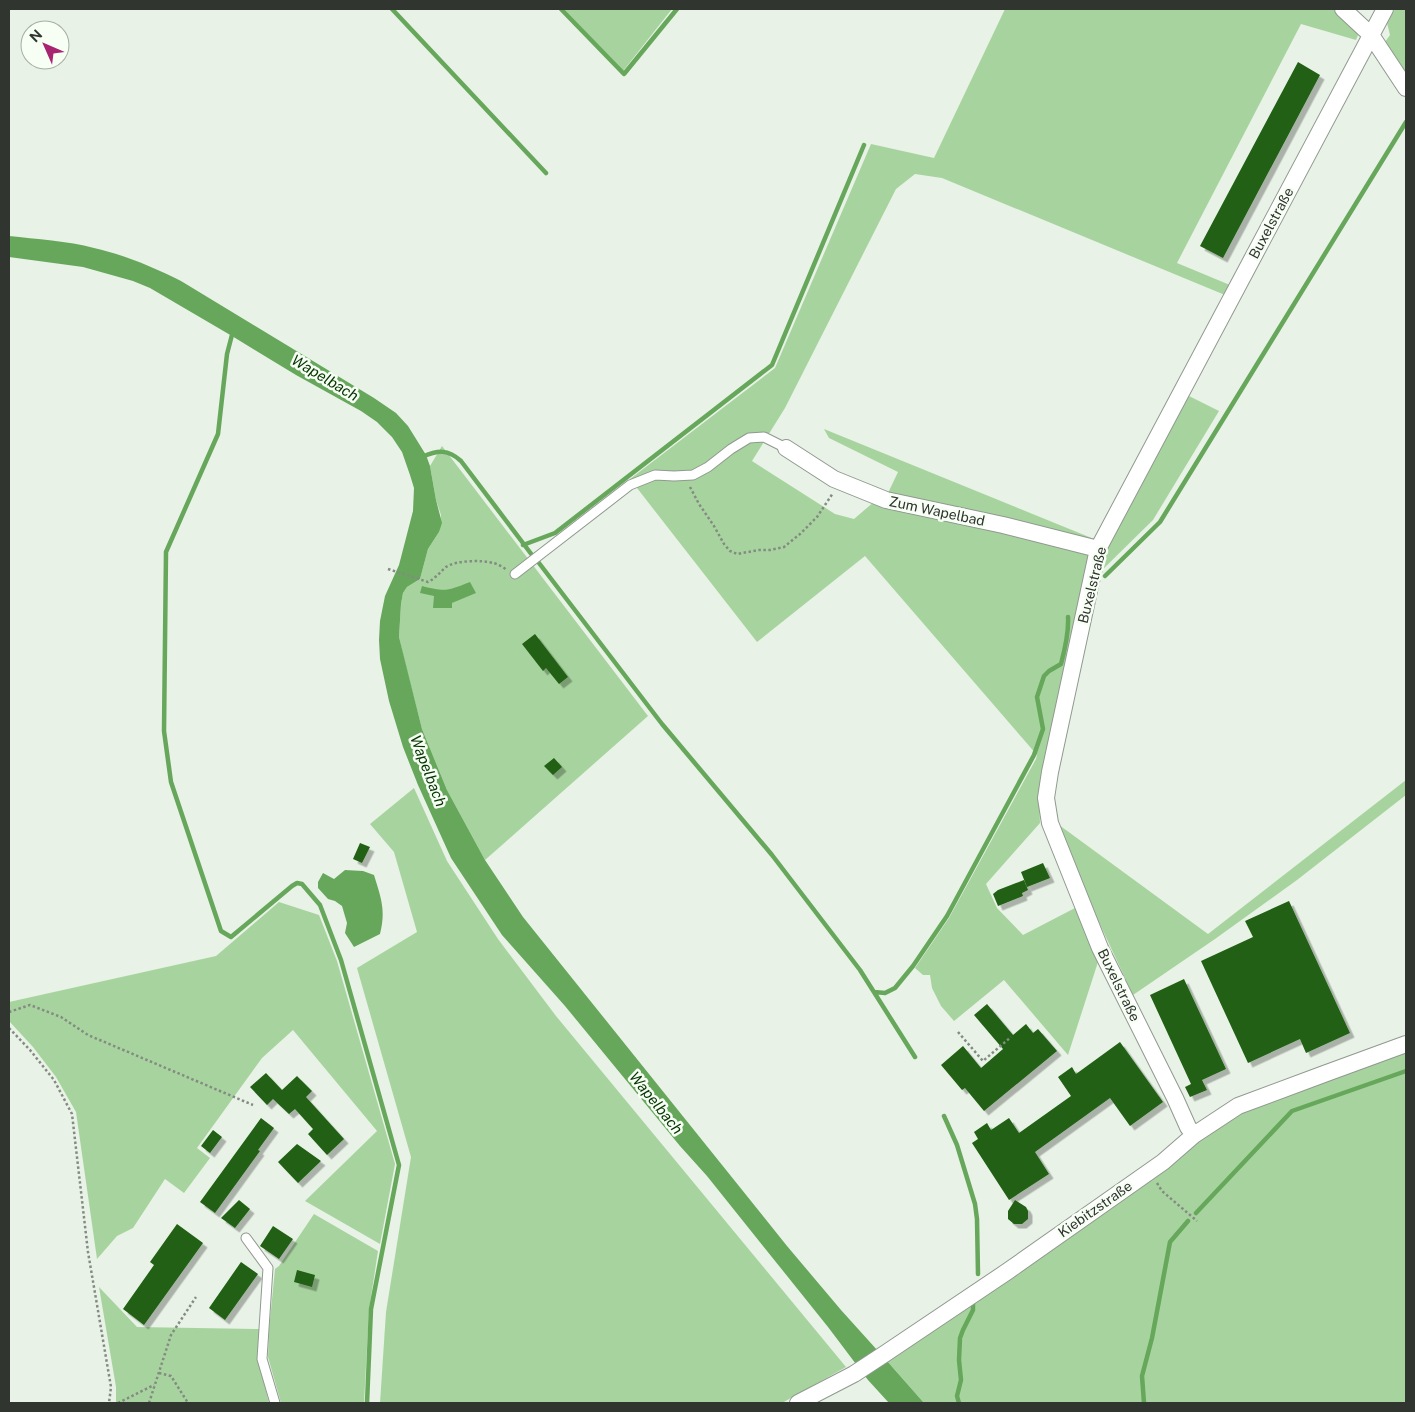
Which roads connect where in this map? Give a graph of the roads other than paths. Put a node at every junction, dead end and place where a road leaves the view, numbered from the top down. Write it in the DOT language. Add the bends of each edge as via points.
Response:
graph roads {
  1 [pos="1343,9"];
  2 [pos="1385,9"];
  3 [pos="1371,34"];
  4 [pos="1406,88"];
  5 [pos="786,448"];
  6 [pos="1098,549"];
  7 [pos="515,574"];
  8 [pos="1406,1044"];
  9 [pos="1194,1135"];
  10 [pos="246,1238"];
  11 [pos="275,1403"];
  12 [pos="798,1403"];
  1 -- 3 [label="street"];
  2 -- 3 [label="street, Buxelstraße"];
  3 -- 4 [label="street"];
  3 -- 6 [label="street, Buxelstraße"];
  5 -- 6 [label="street, Zum Wapelbad" via="834,479 886,500"];
  5 -- 7 [label="lane" via="764,437 750,438 693,475 655,475 630,486"];
  6 -- 9 [label="street, Buxelstraße" via="1050,772 1046,798 1050,823 1100,948"];
  8 -- 9 [label="street, Kiebitzstraße" via="1238,1106"];
  9 -- 12 [label="street, Kiebitzstraße" via="1163,1162 1008,1271 854,1374"];
  10 -- 11 [label="lane" via="268,1268 262,1359"];
}
